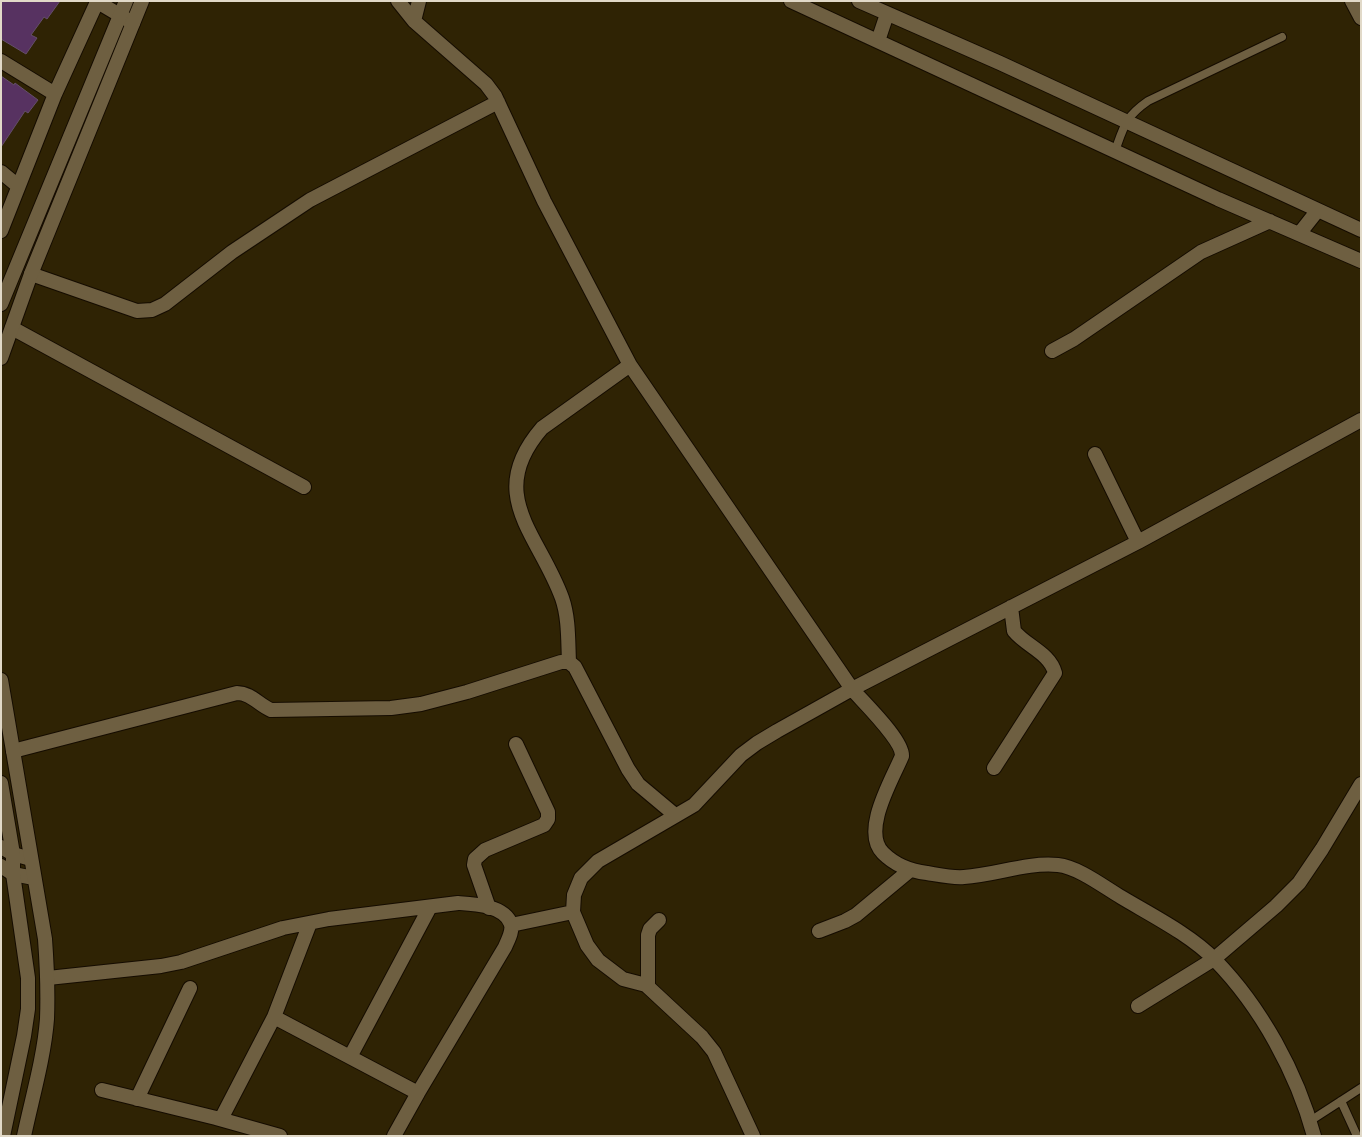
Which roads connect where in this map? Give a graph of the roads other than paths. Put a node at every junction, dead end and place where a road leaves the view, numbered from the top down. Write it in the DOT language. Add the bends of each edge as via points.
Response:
graph roads {
  1 [pos="126,1"];
  2 [pos="142,1"];
  3 [pos="398,1"];
  4 [pos="419,1"];
  5 [pos="791,1"];
  6 [pos="859,1"];
  7 [pos="1352,1"];
  8 [pos="97,2"];
  9 [pos="887,14"];
  10 [pos="120,15"];
  11 [pos="1361,18"];
  12 [pos="414,21"];
  13 [pos="133,23"];
  14 [pos="1282,37"];
  15 [pos="878,41"];
  16 [pos="1,61"];
  17 [pos="55,94"];
  18 [pos="498,102"];
  19 [pos="1126,121"];
  20 [pos="1115,151"];
  21 [pos="1,172"];
  22 [pos="18,186"];
  23 [pos="1318,210"];
  24 [pos="1270,221"];
  25 [pos="1,230"];
  26 [pos="1361,230"];
  27 [pos="1299,234"];
  28 [pos="1361,261"];
  29 [pos="31,274"];
  30 [pos="1,304"];
  31 [pos="12,328"];
  32 [pos="1052,351"];
  33 [pos="1,358"];
  34 [pos="630,365"];
  35 [pos="1361,420"];
  36 [pos="1095,454"];
  37 [pos="304,487"];
  38 [pos="1138,542"];
  39 [pos="1011,607"];
  40 [pos="569,662"];
  41 [pos="1,680"];
  42 [pos="852,689"];
  43 [pos="516,744"];
  44 [pos="13,751"];
  45 [pos="994,768"];
  46 [pos="1,783"];
  47 [pos="1361,784"];
  48 [pos="674,815"];
  49 [pos="7,851"];
  50 [pos="30,859"];
  51 [pos="7,870"];
  52 [pos="909,870"];
  53 [pos="34,878"];
  54 [pos="430,907"];
  55 [pos="489,908"];
  56 [pos="573,912"];
  57 [pos="659,920"];
  58 [pos="310,923"];
  59 [pos="511,925"];
  60 [pos="819,931"];
  61 [pos="1214,959"];
  62 [pos="48,978"];
  63 [pos="648,987"];
  64 [pos="190,988"];
  65 [pos="1138,1006"];
  66 [pos="274,1017"];
  67 [pos="350,1057"];
  68 [pos="1361,1088"];
  69 [pos="102,1090"];
  70 [pos="418,1093"];
  71 [pos="137,1098"];
  72 [pos="1340,1101"];
  73 [pos="222,1119"];
  74 [pos="1310,1121"];
  75 [pos="3,1136"];
  76 [pos="24,1136"];
  77 [pos="280,1136"];
  78 [pos="394,1136"];
  79 [pos="753,1136"];
  80 [pos="1314,1136"];
  81 [pos="1356,1136"];
  1 -- 10 [label="street"];
  2 -- 13 [label="street"];
  3 -- 12 [label="street"];
  4 -- 12 [label="street"];
  5 -- 15 [label="street"];
  6 -- 9 [label="street"];
  7 -- 11 [label="street"];
  8 -- 10 [label="street"];
  8 -- 17 [label="street"];
  9 -- 15 [label="street"];
  9 -- 19 [label="street"];
  10 -- 13 [label="street"];
  10 -- 30 [label="street"];
  12 -- 18 [label="street" via="486,84"];
  13 -- 29 [label="street"];
  14 -- 19 [label="lane" via="1148,101"];
  15 -- 20 [label="street"];
  16 -- 17 [label="street"];
  17 -- 22 [label="street"];
  18 -- 29 [label="street" via="310,200 232,252 165,304 152,310 137,311"];
  18 -- 34 [label="street" via="544,201"];
  19 -- 20 [label="lane"];
  19 -- 23 [label="street"];
  20 -- 24 [label="street"];
  21 -- 22 [label="street"];
  22 -- 25 [label="street"];
  23 -- 26 [label="street"];
  23 -- 27 [label="street"];
  24 -- 27 [label="street"];
  24 -- 32 [label="street" via="1201,252"];
  27 -- 28 [label="street"];
  29 -- 31 [label="street"];
  31 -- 33 [label="street"];
  31 -- 37 [label="street"];
  34 -- 40 [label="street" via="542,428 522,455 518,467 516,481 520,509 566,612"];
  34 -- 42 [label="street"];
  35 -- 38 [label="street"];
  36 -- 38 [label="street"];
  38 -- 39 [label="street"];
  39 -- 42 [label="street"];
  39 -- 45 [label="street" via="1014,631 1047,658 1055,673"];
  40 -- 44 [label="street" via="421,704 391,708 271,710 250,696 237,692"];
  40 -- 48 [label="street" via="575,667 638,784"];
  41 -- 44 [label="street"];
  42 -- 48 [label="street" via="757,743 741,755 694,804"];
  42 -- 52 [label="street" via="903,752 874,828 882,852"];
  43 -- 55 [label="street" via="548,812 548,819 544,824 485,850 475,859"];
  44 -- 50 [label="street"];
  46 -- 49 [label="street"];
  47 -- 61 [label="street" via="1299,883"];
  48 -- 56 [label="street" via="598,861 577,886"];
  49 -- 50 [label="street"];
  49 -- 51 [label="street"];
  50 -- 53 [label="street"];
  51 -- 53 [label="street"];
  51 -- 75 [label="street" via="28,978 28,1009"];
  52 -- 60 [label="street" via="856,915"];
  52 -- 61 [label="street" via="964,877 1044,864 1061,865 1170,926"];
  53 -- 62 [label="street"];
  54 -- 55 [label="street" via="458,903"];
  54 -- 58 [label="street"];
  54 -- 67 [label="street"];
  55 -- 59 [label="street" via="502,913"];
  56 -- 59 [label="street"];
  56 -- 63 [label="street" via="598,960 623,979"];
  57 -- 63 [label="street" via="648,935"];
  58 -- 62 [label="street" via="283,928 181,962"];
  58 -- 66 [label="street"];
  59 -- 70 [label="street" via="505,947"];
  61 -- 65 [label="street"];
  61 -- 74 [label="street" via="1248,1000 1282,1053"];
  62 -- 76 [label="street" via="47,1021"];
  63 -- 79 [label="street" via="714,1052"];
  64 -- 71 [label="street"];
  66 -- 67 [label="street"];
  66 -- 73 [label="street"];
  67 -- 70 [label="street"];
  68 -- 72 [label="lane"];
  69 -- 71 [label="street"];
  70 -- 78 [label="street"];
  71 -- 73 [label="street"];
  72 -- 74 [label="lane"];
  72 -- 81 [label="lane"];
  73 -- 77 [label="street"];
  74 -- 80 [label="street"];
}
